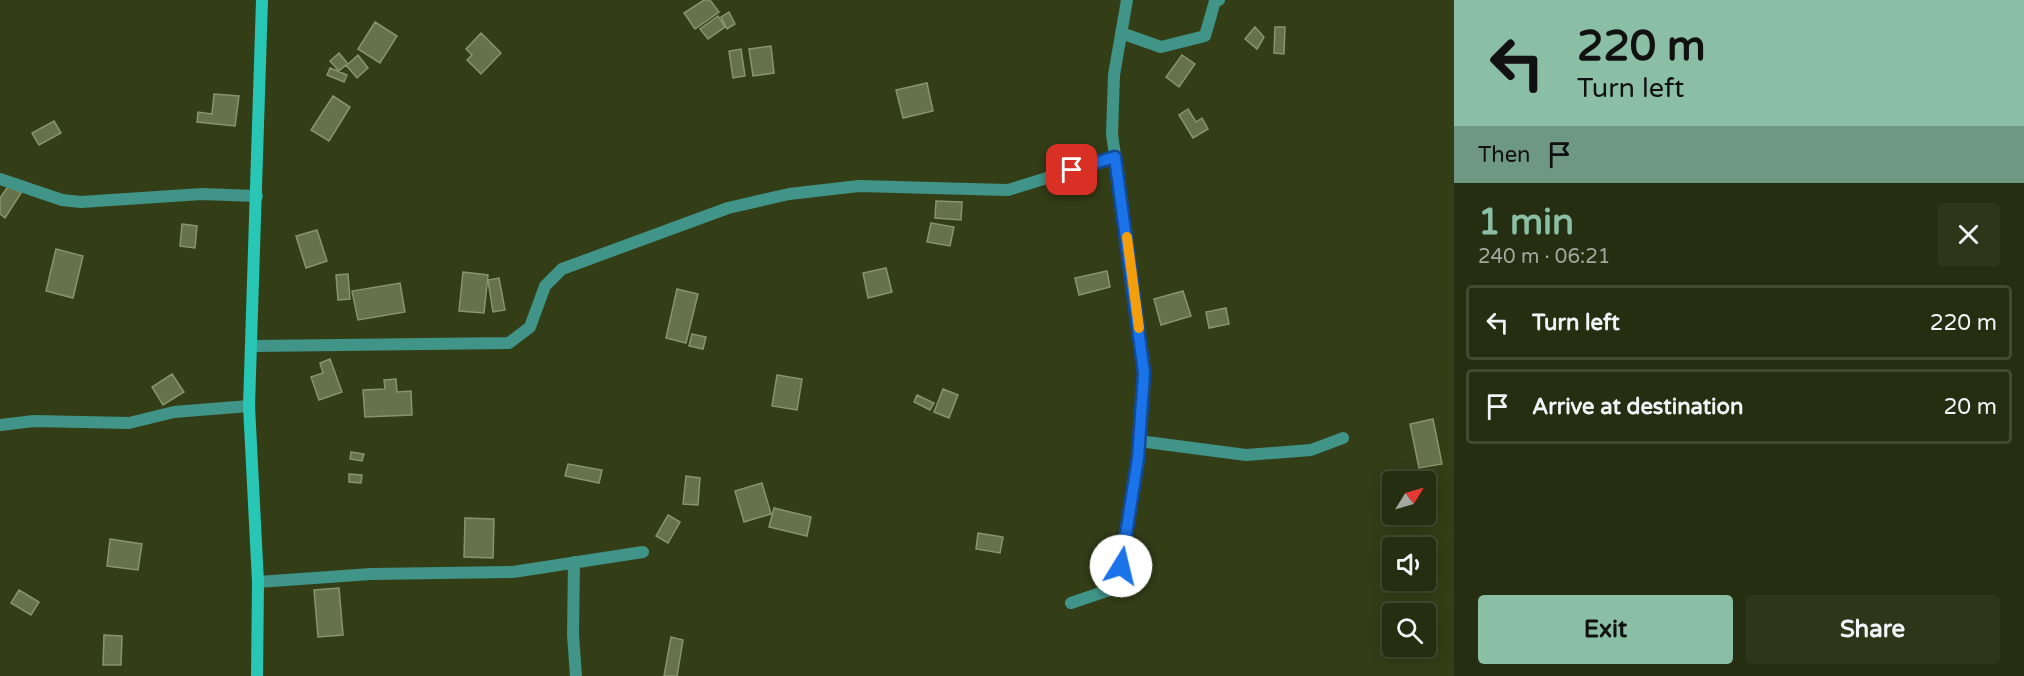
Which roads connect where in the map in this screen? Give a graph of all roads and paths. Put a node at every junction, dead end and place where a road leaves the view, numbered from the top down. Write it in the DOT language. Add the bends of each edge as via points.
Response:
graph roads {
  1 [pos="262,0"];
  2 [pos="1127,0"];
  3 [pos="1219,0"];
  4 [pos="1121,33"];
  5 [pos="1115,157"];
  6 [pos="0,179"];
  7 [pos="257,196"];
  8 [pos="252,346"];
  9 [pos="249,406"];
  10 [pos="0,426"];
  11 [pos="1343,438"];
  12 [pos="1139,441"];
  13 [pos="643,552"];
  14 [pos="574,562"];
  15 [pos="258,582"];
  16 [pos="1071,603"];
  17 [pos="257,676"];
  18 [pos="576,676"];
  1 -- 7 [label="main road"];
  2 -- 4 [label="street"];
  3 -- 4 [label="street" via="1215,1 1205,36 1161,47"];
  4 -- 5 [label="street" via="1114,75"];
  5 -- 8 [label="street" via="1008,190 859,186 789,194 728,208 562,269 545,286 530,327 509,343"];
  5 -- 12 [label="street" via="1144,373"];
  6 -- 7 [label="street" via="62,200 81,202 202,194"];
  7 -- 8 [label="main road"];
  8 -- 9 [label="main road"];
  9 -- 10 [label="street" via="174,412 129,423 34,421"];
  9 -- 15 [label="main road"];
  11 -- 12 [label="street" via="1311,450 1246,455"];
  12 -- 16 [label="street" via="1118,587"];
  13 -- 14 [label="street"];
  14 -- 15 [label="street" via="513,572 370,574"];
  14 -- 18 [label="street"];
  15 -- 17 [label="main road"];
}
